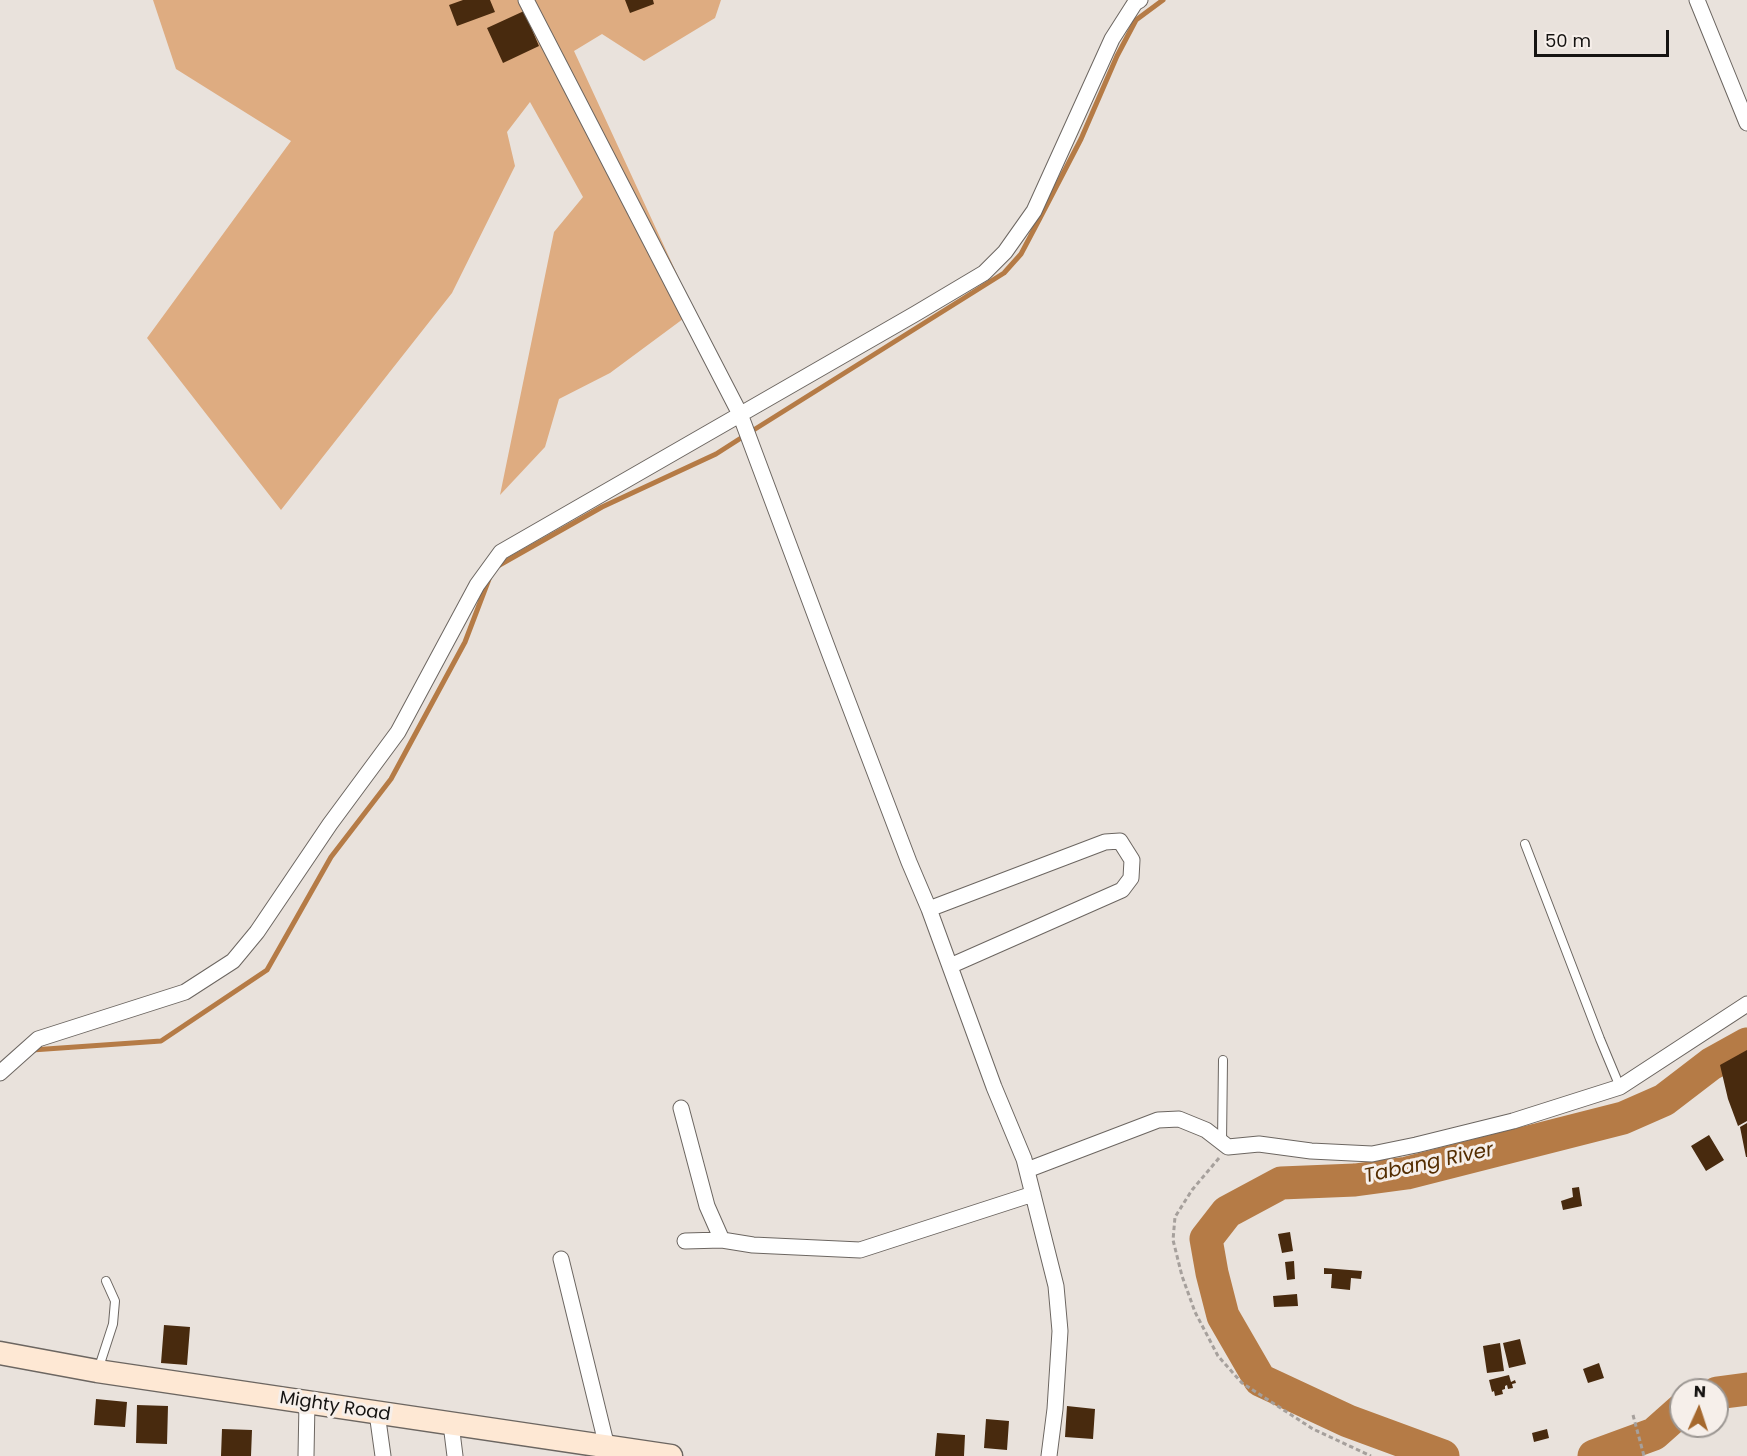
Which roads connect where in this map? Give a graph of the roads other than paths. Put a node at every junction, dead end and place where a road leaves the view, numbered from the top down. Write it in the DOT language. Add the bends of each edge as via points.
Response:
graph roads {
  1 [pos="526,0"];
  2 [pos="1140,0"];
  3 [pos="1696,0"];
  4 [pos="1747,123"];
  5 [pos="740,414"];
  6 [pos="1526,844"];
  7 [pos="929,909"];
  8 [pos="950,966"];
  9 [pos="1747,1004"];
  10 [pos="1223,1060"];
  11 [pos="0,1073"];
  12 [pos="1620,1087"];
  13 [pos="681,1108"];
  14 [pos="1225,1145"];
  15 [pos="1027,1170"];
  16 [pos="1033,1194"];
  17 [pos="722,1240"];
  18 [pos="685,1241"];
  19 [pos="561,1259"];
  20 [pos="106,1281"];
  21 [pos="0,1353"];
  22 [pos="97,1371"];
  23 [pos="307,1402"];
  24 [pos="377,1413"];
  25 [pos="451,1424"];
  26 [pos="607,1447"];
  27 [pos="306,1456"];
  28 [pos="383,1456"];
  29 [pos="455,1456"];
  30 [pos="671,1456"];
  31 [pos="1049,1456"];
  1 -- 5 [label="street"];
  2 -- 5 [label="street" via="1112,39 1034,211 1005,252 984,273"];
  3 -- 4 [label="street"];
  5 -- 7 [label="street"];
  5 -- 11 [label="street" via="501,552 477,585 398,732 233,961 185,992 38,1039"];
  6 -- 12 [label="lane"];
  7 -- 8 [label="street"];
  7 -- 8 [label="street" via="1105,842 1120,841 1132,860 1131,878 1122,890"];
  8 -- 15 [label="street"];
  9 -- 12 [label="street"];
  10 -- 14 [label="lane"];
  12 -- 14 [label="street" via="1513,1122 1372,1154 1258,1144"];
  13 -- 17 [label="street" via="707,1206"];
  14 -- 15 [label="street" via="1206,1130 1179,1119 1158,1120"];
  15 -- 16 [label="street"];
  16 -- 17 [label="street" via="860,1250"];
  16 -- 31 [label="street" via="1056,1286 1060,1331"];
  17 -- 18 [label="street"];
  19 -- 26 [label="street"];
  20 -- 22 [label="lane" via="115,1301 113,1324"];
  21 -- 22 [label="street, Mighty Road"];
  22 -- 23 [label="street, Mighty Road"];
  23 -- 24 [label="street, Mighty Road"];
  23 -- 27 [label="street"];
  24 -- 25 [label="street, Mighty Road"];
  24 -- 28 [label="street"];
  25 -- 26 [label="street, Mighty Road"];
  25 -- 29 [label="street"];
  26 -- 30 [label="street, Mighty Road"];
}
